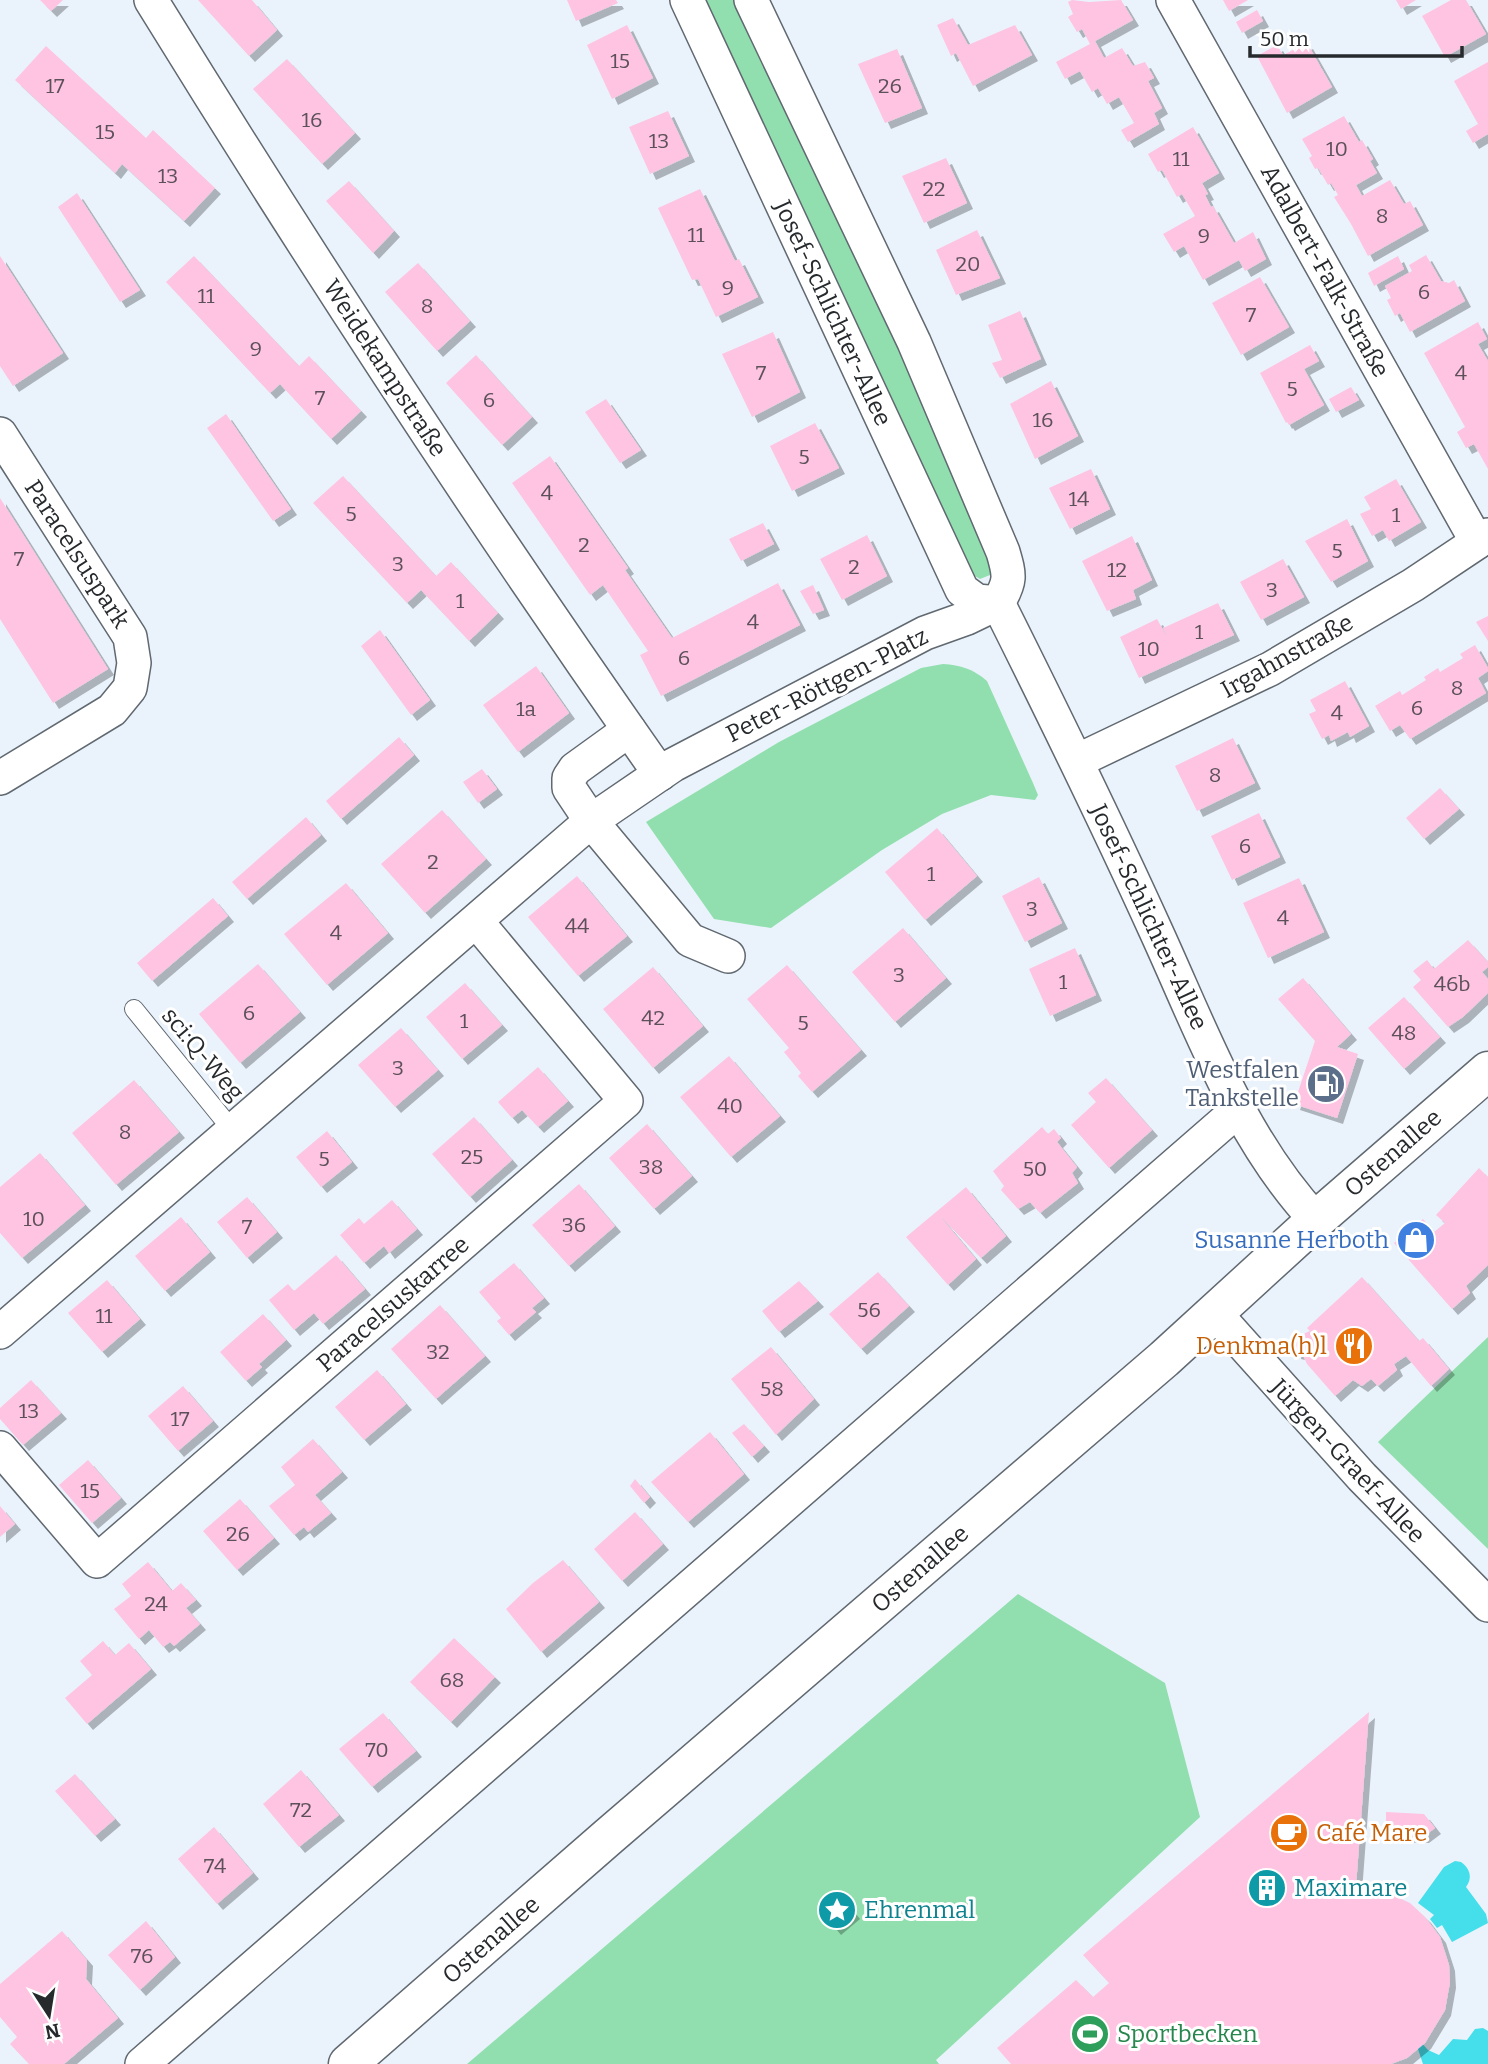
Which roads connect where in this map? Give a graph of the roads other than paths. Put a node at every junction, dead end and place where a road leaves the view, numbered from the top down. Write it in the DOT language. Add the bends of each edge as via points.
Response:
graph roads {
  1 [pos="151,0"];
  2 [pos="687,0"];
  3 [pos="751,0"];
  4 [pos="1173,0"];
  5 [pos="0,434"];
  6 [pos="1482,539"];
  7 [pos="998,603"];
  8 [pos="629,730"];
  9 [pos="1077,761"];
  10 [pos="660,774"];
  11 [pos="0,778"];
  12 [pos="583,828"];
  13 [pos="477,922"];
  14 [pos="728,956"];
  15 [pos="134,1009"];
  16 [pos="1488,1070"];
  17 [pos="1238,1110"];
  18 [pos="233,1131"];
  19 [pos="1316,1220"];
  20 [pos="1213,1312"];
  21 [pos="0,1332"];
  22 [pos="0,1448"];
  23 [pos="1488,1605"];
  24 [pos="142,2064"];
  25 [pos="348,2064"];
  1 -- 8 [label="street, Weidekampstraße" via="429,438"];
  2 -- 7 [label="street, Josef-Schlichter-Allee" via="962,590 977,601"];
  3 -- 7 [label="street" via="915,342 1003,552 1009,575"];
  4 -- 6 [label="street, Adalbert-Falk-Straße"];
  5 -- 11 [label="street, Paracelsuspark" via="130,637 134,663 130,688 112,710"];
  6 -- 9 [label="street, Irgahnstraße" via="1270,669"];
  7 -- 9 [label="street, Josef-Schlichter-Allee"];
  7 -- 10 [label="street, Peter-Röttgen-Platz" via="925,633"];
  8 -- 10 [label="street"];
  8 -- 12 [label="street" via="569,778"];
  9 -- 17 [label="street, Josef-Schlichter-Allee"];
  10 -- 12 [label="street, Peter-Röttgen-Platz"];
  12 -- 13 [label="street"];
  12 -- 14 [label="street" via="690,940"];
  13 -- 18 [label="street"];
  13 -- 22 [label="street, Paracelsuskarree" via="626,1101 97,1561"];
  15 -- 18 [label="lane, sci:Q-Weg"];
  16 -- 19 [label="main road, Ostenallee"];
  17 -- 19 [label="street, Josef-Schlichter-Allee" via="1288,1188"];
  17 -- 24 [label="street"];
  18 -- 21 [label="street"];
  19 -- 20 [label="main road, Ostenallee"];
  20 -- 23 [label="street, Jürgen-Graef-Allee" via="1362,1477"];
  20 -- 25 [label="main road, Ostenallee"];
}
